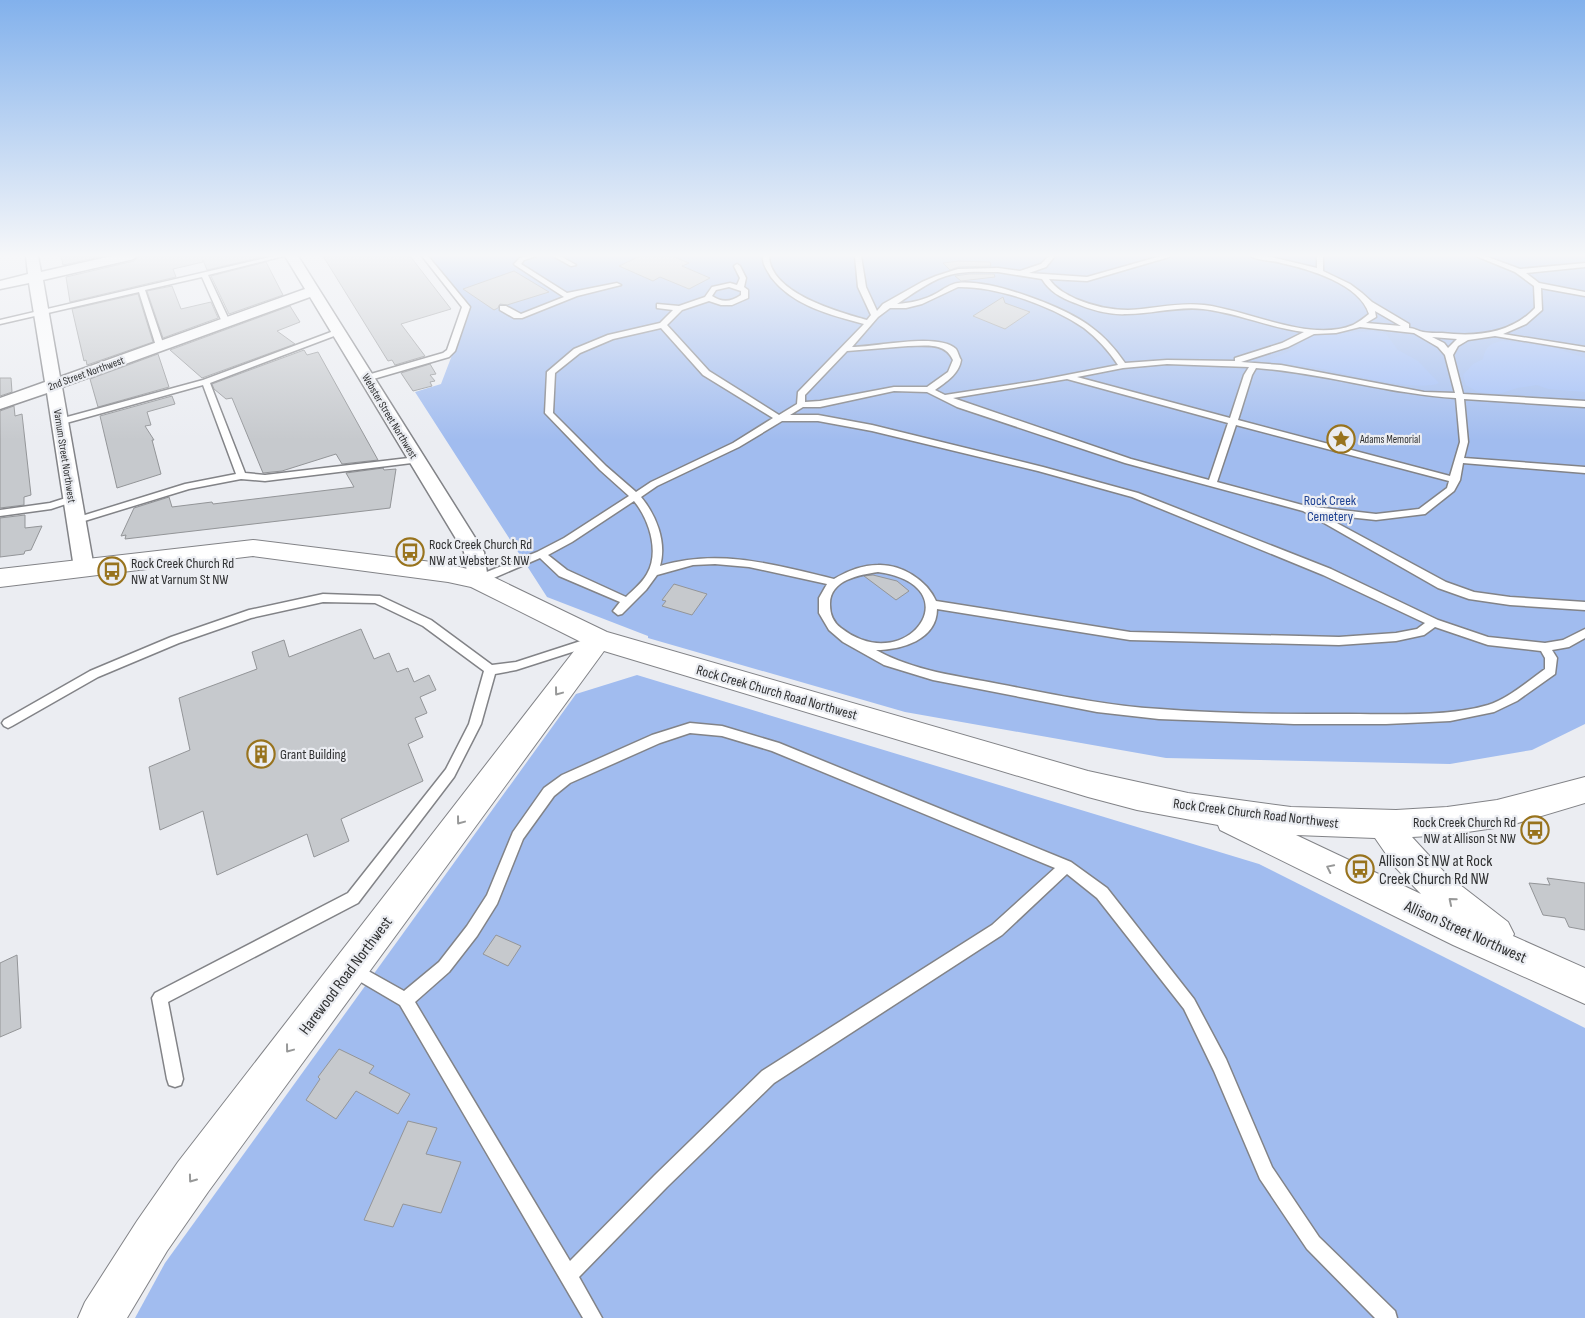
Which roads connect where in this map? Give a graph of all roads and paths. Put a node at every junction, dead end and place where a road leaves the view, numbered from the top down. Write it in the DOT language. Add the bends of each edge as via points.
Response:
graph roads {
  1 [pos="18,318"];
  2 [pos="42,318"];
  3 [pos="151,318"];
  4 [pos="224,318"];
  5 [pos="239,318"];
  6 [pos="330,318"];
  7 [pos="462,318"];
  8 [pos="670,318"];
  9 [pos="844,318"];
  10 [pos="873,318"];
  11 [pos="1070,318"];
  12 [pos="1245,318"];
  13 [pos="1371,318"];
  14 [pos="1393,318"];
  15 [pos="1531,318"];
  16 [pos="0,322"];
  17 [pos="226,322"];
  18 [pos="868,323"];
  19 [pos="663,325"];
  20 [pos="1362,325"];
  21 [pos="339,331"];
  22 [pos="1313,331"];
  23 [pos="1416,331"];
  24 [pos="1490,334"];
  25 [pos="1466,338"];
  26 [pos="160,346"];
  27 [pos="1585,348"];
  28 [pos="846,349"];
  29 [pos="1449,355"];
  30 [pos="1227,363"];
  31 [pos="1254,365"];
  32 [pos="1123,366"];
  33 [pos="1066,377"];
  34 [pos="367,378"];
  35 [pos="206,382"];
  36 [pos="54,385"];
  37 [pos="929,390"];
  38 [pos="946,397"];
  39 [pos="1460,397"];
  40 [pos="0,404"];
  41 [pos="1585,404"];
  42 [pos="801,405"];
  43 [pos="779,418"];
  44 [pos="60,422"];
  45 [pos="1233,422"];
  46 [pos="417,460"];
  47 [pos="1460,460"];
  48 [pos="1585,470"];
  49 [pos="241,476"];
  50 [pos="1455,480"];
  51 [pos="1212,484"];
  52 [pos="636,496"];
  53 [pos="72,499"];
  54 [pos="1306,509"];
  55 [pos="0,513"];
  56 [pos="75,521"];
  57 [pos="541,554"];
  58 [pos="84,568"];
  59 [pos="654,572"];
  60 [pos="0,578"];
  61 [pos="478,580"];
  62 [pos="833,582"];
  63 [pos="626,601"];
  64 [pos="931,604"];
  65 [pos="1585,606"];
  66 [pos="1434,623"];
  67 [pos="608,625"];
  68 [pos="1585,632"];
  69 [pos="850,640"];
  70 [pos="1545,647"];
  71 [pos="490,670"];
  72 [pos="8,723"];
  73 [pos="1577,789"];
  74 [pos="1212,810"];
  75 [pos="1383,824"];
  76 [pos="1066,866"];
  77 [pos="350,968"];
  78 [pos="1549,969"];
  79 [pos="1585,986"];
  80 [pos="405,1000"];
  81 [pos="175,1079"];
  82 [pos="568,1276"];
  83 [pos="102,1318"];
  84 [pos="593,1318"];
  85 [pos="1388,1318"];
  1 -- 16 [label="lane"];
  2 -- 36 [label="street, Varnum Street Northwest"];
  3 -- 26 [label="lane"];
  4 -- 17 [label="lane"];
  5 -- 17 [label="street, 2nd Street Northwest"];
  6 -- 21 [label="street, Webster Street Northwest"];
  7 -- 34 [label="lane" via="451,350 446,355"];
  8 -- 19 [label="lane"];
  9 -- 18 [label="lane"];
  10 -- 18 [label="lane"];
  11 -- 32 [label="lane" via="1105,344"];
  12 -- 22 [label="lane" via="1292,330"];
  13 -- 20 [label="lane"];
  14 -- 23 [label="lane"];
  15 -- 24 [label="lane" via="1520,326"];
  17 -- 26 [label="street, 2nd Street Northwest"];
  18 -- 28 [label="lane"];
  19 -- 43 [label="lane" via="706,373"];
  19 -- 52 [label="lane" via="611,337 577,350 551,372 549,413 609,474"];
  20 -- 22 [label="lane"];
  20 -- 23 [label="lane"];
  21 -- 34 [label="street, Webster Street Northwest"];
  21 -- 35 [label="lane"];
  22 -- 30 [label="lane" via="1254,357"];
  23 -- 25 [label="lane"];
  23 -- 29 [label="lane" via="1441,345"];
  24 -- 25 [label="lane"];
  24 -- 27 [label="lane"];
  25 -- 29 [label="lane" via="1452,347"];
  26 -- 36 [label="street, 2nd Street Northwest"];
  28 -- 37 [label="lane" via="917,343 946,347 954,353 956,365 948,376"];
  28 -- 42 [label="lane" via="801,394"];
  29 -- 39 [label="lane"];
  30 -- 31 [label="lane"];
  30 -- 32 [label="lane" via="1167,362"];
  31 -- 39 [label="lane" via="1424,394"];
  31 -- 45 [label="lane"];
  32 -- 33 [label="lane"];
  33 -- 38 [label="lane"];
  33 -- 45 [label="lane"];
  34 -- 46 [label="street, Webster Street Northwest"];
  35 -- 44 [label="lane"];
  35 -- 49 [label="lane"];
  36 -- 40 [label="street, 2nd Street Northwest"];
  36 -- 44 [label="street, Varnum Street Northwest"];
  37 -- 38 [label="lane"];
  37 -- 42 [label="lane" via="894,389"];
  38 -- 51 [label="lane" via="960,405 1128,461"];
  39 -- 41 [label="lane"];
  39 -- 47 [label="lane" via="1464,442"];
  42 -- 43 [label="lane"];
  43 -- 52 [label="lane"];
  43 -- 66 [label="lane" via="818,418 872,428 1134,495 1327,572"];
  44 -- 53 [label="street, Varnum Street Northwest"];
  45 -- 50 [label="lane"];
  45 -- 51 [label="lane"];
  46 -- 49 [label="lane" via="264,478"];
  46 -- 61 [label="street, Webster Street Northwest" via="474,552"];
  47 -- 48 [label="lane"];
  47 -- 50 [label="lane"];
  49 -- 56 [label="lane" via="188,486"];
  50 -- 54 [label="lane" via="1451,489 1422,512 1376,517"];
  51 -- 54 [label="lane"];
  52 -- 57 [label="lane"];
  52 -- 59 [label="lane" via="654,531 657,549"];
  53 -- 55 [label="lane" via="51,506"];
  53 -- 56 [label="street, Varnum Street Northwest"];
  54 -- 65 [label="lane" via="1442,585 1472,596"];
  56 -- 58 [label="street, Varnum Street Northwest"];
  57 -- 61 [label="lane"];
  57 -- 63 [label="lane" via="563,572"];
  58 -- 60 [label="street, Rock Creek Church Road Northwest"];
  58 -- 61 [label="street, Rock Creek Church Road Northwest" via="259,548 448,573"];
  59 -- 62 [label="lane" via="701,560 727,561"];
  59 -- 63 [label="lane"];
  61 -- 67 [label="street, Rock Creek Church Road Northwest"];
  62 -- 64 [label="lane" via="860,569 890,570 907,576 920,586"];
  62 -- 69 [label="lane" via="824,596 824,616 835,630"];
  63 -- 67 [label="lane"];
  64 -- 66 [label="lane" via="1130,636 1339,641 1396,637 1420,632"];
  64 -- 69 [label="lane" via="930,621 906,642 882,647"];
  66 -- 70 [label="lane" via="1488,642"];
  67 -- 71 [label="lane" via="516,666"];
  67 -- 74 [label="street, Rock Creek Church Road Northwest" via="1088,784"];
  67 -- 77 [label="street, Harewood Road Northwest, one-way"];
  68 -- 70 [label="lane" via="1565,644"];
  69 -- 70 [label="lane" via="888,662 933,676 1010,692 1159,714 1294,719 1422,718 1490,709 1513,698 1551,671 1551,658"];
  71 -- 72 [label="lane" via="427,623 376,599 323,598 249,614 175,640 94,674"];
  71 -- 81 [label="lane" via="475,724 450,772 353,898 160,998"];
  73 -- 75 [label="street, Rock Creek Church Road Northwest" via="1529,807 1497,814 1459,820"];
  74 -- 75 [label="street, Rock Creek Church Road Northwest" via="1310,821"];
  78 -- 74 [label="street, Allison Street Northwest, one-way" via="1465,933"];
  78 -- 75 [label="street, one-way" via="1493,932 1435,887 1410,861"];
  76 -- 80 [label="lane" via="775,747 722,731 690,728 656,739 566,779 549,792 518,836 492,899 472,931 444,967"];
  76 -- 82 [label="lane" via="997,930 768,1078"];
  76 -- 85 [label="lane" via="1102,893 1189,1004 1220,1065 1266,1173 1313,1243"];
  77 -- 80 [label="lane"];
  77 -- 83 [label="street, Harewood Road Northwest, one-way" via="193,1177"];
  78 -- 79 [label="street, Allison Street Northwest"];
  80 -- 82 [label="lane"];
  82 -- 84 [label="lane"];
}
